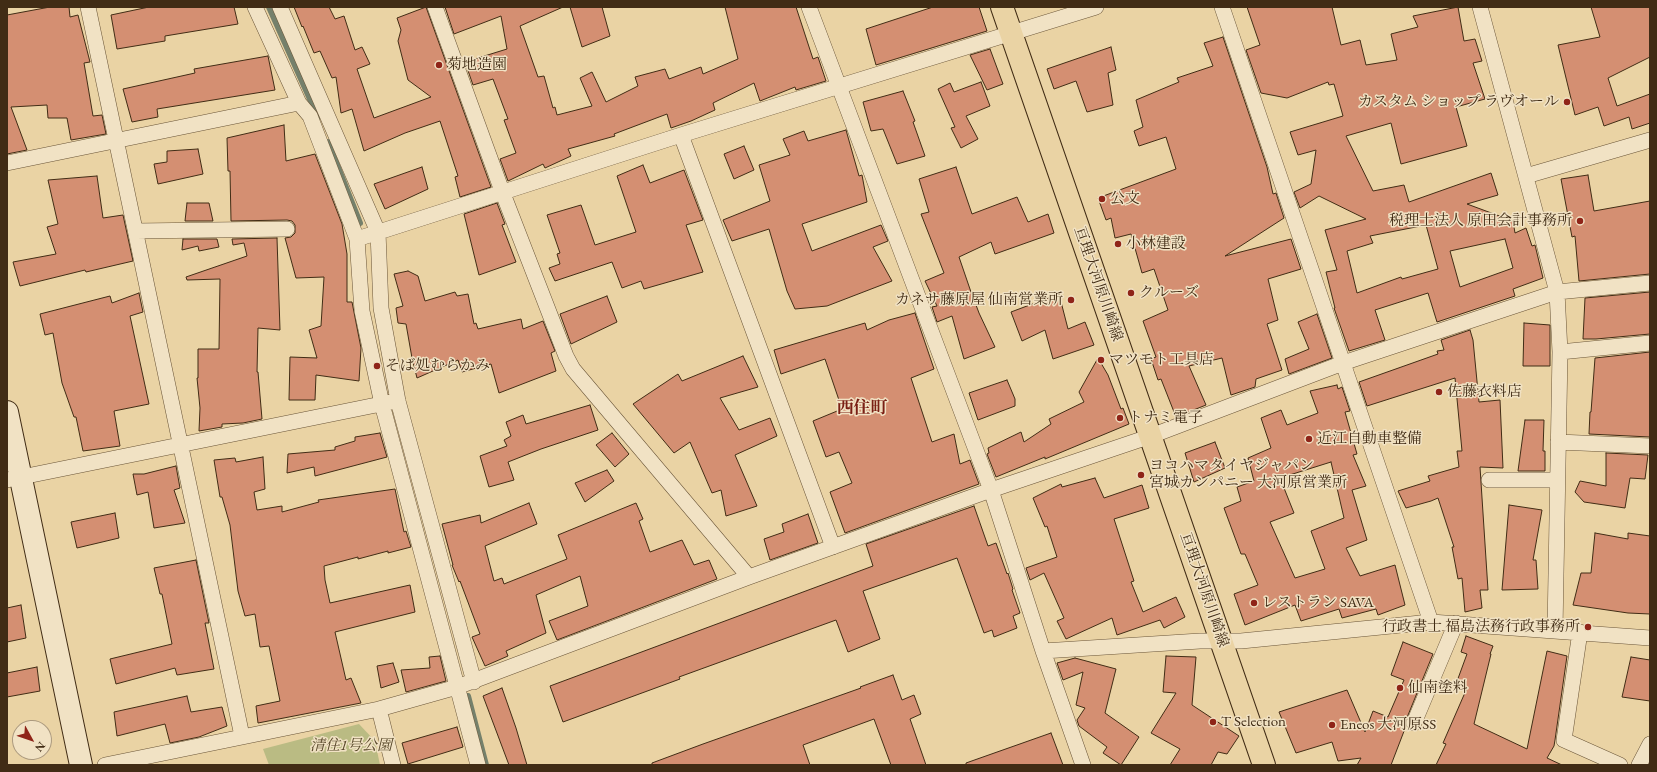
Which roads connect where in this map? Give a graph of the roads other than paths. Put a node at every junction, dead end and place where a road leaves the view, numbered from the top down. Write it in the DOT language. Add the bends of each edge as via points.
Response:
graph roads {
  1 [pos="88,7"];
  2 [pos="255,7"];
  3 [pos="280,7"];
  4 [pos="435,7"];
  5 [pos="810,7"];
  6 [pos="1002,7"];
  7 [pos="1096,7"];
  8 [pos="1222,7"];
  9 [pos="1480,7"];
  10 [pos="1011,34"];
  11 [pos="839,86"];
  12 [pos="299,102"];
  13 [pos="681,135"];
  14 [pos="1650,140"];
  15 [pos="116,141"];
  16 [pos="7,163"];
  17 [pos="1526,176"];
  18 [pos="502,192"];
  19 [pos="286,229"];
  20 [pos="136,231"];
  21 [pos="378,232"];
  22 [pos="357,239"];
  23 [pos="1650,283"];
  24 [pos="1557,292"];
  25 [pos="1650,344"];
  26 [pos="1560,352"];
  27 [pos="1343,363"];
  28 [pos="398,401"];
  29 [pos="382,404"];
  30 [pos="7,412"];
  31 [pos="1151,436"];
  32 [pos="1558,442"];
  33 [pos="181,445"];
  34 [pos="1650,446"];
  35 [pos="14,479"];
  36 [pos="1489,480"];
  37 [pos="1557,480"];
  38 [pos="991,490"];
  39 [pos="833,547"];
  40 [pos="749,577"];
  41 [pos="1431,622"];
  42 [pos="1456,624"];
  43 [pos="1555,630"];
  44 [pos="1580,632"];
  45 [pos="1650,638"];
  46 [pos="1221,641"];
  47 [pos="1043,651"];
  48 [pos="474,682"];
  49 [pos="457,688"];
  50 [pos="379,709"];
  51 [pos="1414,723"];
  52 [pos="242,736"];
  53 [pos="1650,744"];
  54 [pos="82,765"];
  55 [pos="105,765"];
  56 [pos="393,765"];
  57 [pos="478,765"];
  58 [pos="1083,765"];
  59 [pos="1264,765"];
  60 [pos="1620,765"];
  61 [pos="1639,765"];
  1 -- 15 [label="street"];
  2 -- 12 [label="street"];
  3 -- 21 [label="street"];
  4 -- 18 [label="street"];
  5 -- 11 [label="street"];
  6 -- 10 [label="main road, 亘理大河原川崎線"];
  7 -- 10 [label="street"];
  8 -- 27 [label="street"];
  9 -- 17 [label="street"];
  10 -- 11 [label="street"];
  10 -- 31 [label="main road, 亘理大河原川崎線"];
  11 -- 13 [label="street"];
  11 -- 38 [label="street"];
  12 -- 15 [label="street"];
  12 -- 22 [label="street" via="310,116"];
  13 -- 18 [label="street"];
  13 -- 39 [label="street"];
  14 -- 17 [label="street"];
  15 -- 16 [label="street"];
  15 -- 20 [label="street"];
  17 -- 24 [label="street"];
  18 -- 21 [label="street"];
  18 -- 40 [label="street" via="573,369"];
  19 -- 20 [label="street"];
  20 -- 33 [label="street"];
  21 -- 22 [label="street"];
  21 -- 28 [label="street" via="381,308"];
  22 -- 29 [label="street" via="362,311"];
  23 -- 24 [label="street"];
  24 -- 26 [label="street"];
  24 -- 27 [label="street"];
  25 -- 26 [label="street"];
  26 -- 32 [label="street"];
  27 -- 31 [label="street"];
  27 -- 41 [label="street"];
  28 -- 29 [label="street"];
  28 -- 48 [label="street"];
  29 -- 33 [label="street"];
  29 -- 49 [label="street"];
  30 -- 35 [label="street"];
  31 -- 38 [label="street"];
  31 -- 46 [label="main road, 亘理大河原川崎線"];
  32 -- 34 [label="street"];
  32 -- 37 [label="street"];
  33 -- 35 [label="street"];
  33 -- 52 [label="street"];
  35 -- 54 [label="street"];
  36 -- 37 [label="street"];
  37 -- 43 [label="street"];
  38 -- 39 [label="street"];
  38 -- 47 [label="street"];
  39 -- 40 [label="street"];
  40 -- 48 [label="street"];
  41 -- 42 [label="street"];
  41 -- 46 [label="street"];
  42 -- 43 [label="street"];
  42 -- 51 [label="street"];
  43 -- 44 [label="street"];
  44 -- 45 [label="street"];
  44 -- 60 [label="street" via="1564,740"];
  46 -- 47 [label="street"];
  46 -- 59 [label="main road, 亘理大河原川崎線"];
  47 -- 58 [label="street"];
  48 -- 49 [label="street"];
  49 -- 50 [label="street"];
  49 -- 57 [label="street"];
  50 -- 52 [label="street"];
  50 -- 56 [label="street"];
  52 -- 55 [label="street"];
  53 -- 61 [label="street"];
}
